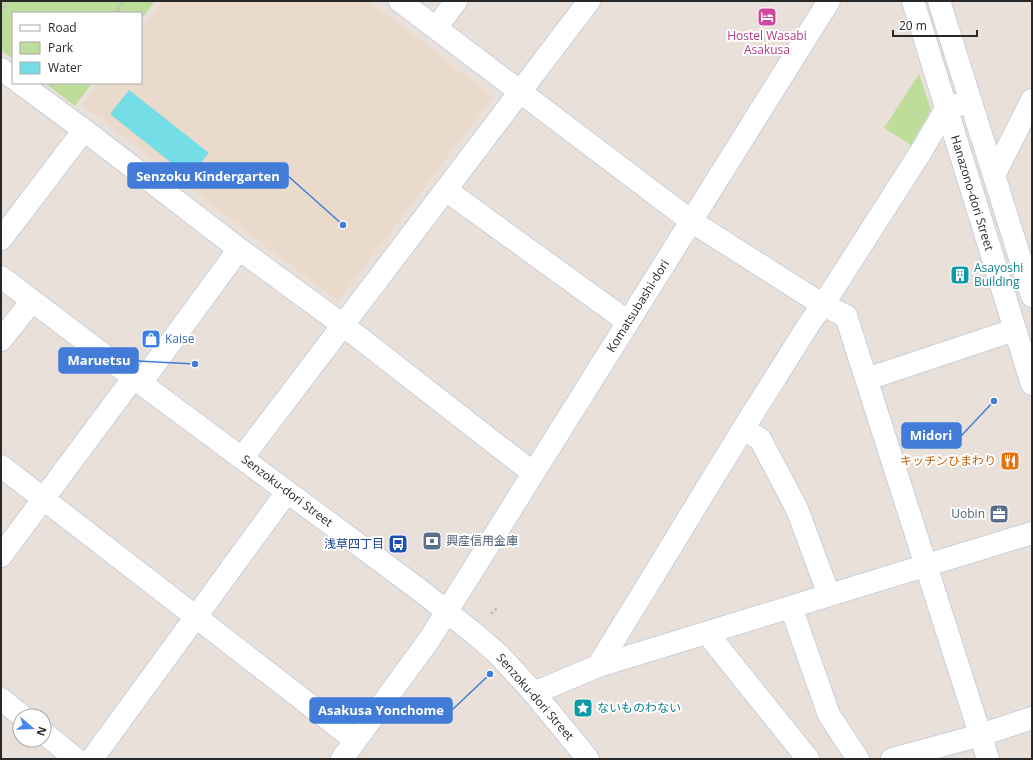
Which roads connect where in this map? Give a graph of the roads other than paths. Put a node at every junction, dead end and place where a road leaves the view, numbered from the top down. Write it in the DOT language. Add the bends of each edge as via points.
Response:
graph roads {
  1 [pos="400,1"];
  2 [pos="456,1"];
  3 [pos="589,1"];
  4 [pos="829,1"];
  5 [pos="913,1"];
  6 [pos="939,1"];
  7 [pos="436,28"];
  8 [pos="1,69"];
  9 [pos="12,77"];
  10 [pos="21,84"];
  11 [pos="520,91"];
  12 [pos="1032,100"];
  13 [pos="970,101"];
  14 [pos="946,109"];
  15 [pos="84,130"];
  16 [pos="994,175"];
  17 [pos="446,190"];
  18 [pos="691,221"];
  19 [pos="1,239"];
  20 [pos="239,249"];
  21 [pos="1,277"];
  22 [pos="1032,296"];
  23 [pos="32,301"];
  24 [pos="823,305"];
  25 [pos="1032,305"];
  26 [pos="1011,321"];
  27 [pos="628,322"];
  28 [pos="343,325"];
  29 [pos="1,340"];
  30 [pos="867,379"];
  31 [pos="137,380"];
  32 [pos="1032,384"];
  33 [pos="743,428"];
  34 [pos="242,458"];
  35 [pos="1,466"];
  36 [pos="533,473"];
  37 [pos="287,492"];
  38 [pos="43,499"];
  39 [pos="1032,533"];
  40 [pos="1,556"];
  41 [pos="926,565"];
  42 [pos="829,595"];
  43 [pos="791,607"];
  44 [pos="447,611"];
  45 [pos="196,616"];
  46 [pos="706,633"];
  47 [pos="598,666"];
  48 [pos="534,693"];
  49 [pos="1,699"];
  50 [pos="12,708"];
  51 [pos="1032,718"];
  52 [pos="980,735"];
  53 [pos="52,740"];
  54 [pos="355,740"];
  55 [pos="578,755"];
  56 [pos="76,759"];
  57 [pos="92,759"];
  58 [pos="342,759"];
  59 [pos="808,759"];
  60 [pos="858,759"];
  61 [pos="892,759"];
  62 [pos="988,759"];
  1 -- 7 [label="street"];
  2 -- 7 [label="street"];
  3 -- 11 [label="street"];
  4 -- 18 [label="street, Komatsubashi-dori"];
  5 -- 14 [label="street, Hanazono-dori Street"];
  6 -- 13 [label="street"];
  7 -- 11 [label="street"];
  8 -- 9 [label="street"];
  10 -- 15 [label="street"];
  11 -- 17 [label="street"];
  11 -- 18 [label="street"];
  12 -- 16 [label="street"];
  13 -- 14 [label="street"];
  13 -- 16 [label="street"];
  14 -- 24 [label="street"];
  14 -- 26 [label="street, Hanazono-dori Street"];
  15 -- 19 [label="street"];
  15 -- 20 [label="street"];
  16 -- 22 [label="street"];
  17 -- 27 [label="street"];
  17 -- 28 [label="street"];
  18 -- 24 [label="street"];
  18 -- 27 [label="street, Komatsubashi-dori"];
  20 -- 28 [label="street"];
  20 -- 31 [label="street"];
  21 -- 23 [label="street, Senzoku-dori Street"];
  23 -- 29 [label="street"];
  23 -- 31 [label="street, Senzoku-dori Street"];
  24 -- 30 [label="street" via="846,316"];
  24 -- 33 [label="street"];
  25 -- 26 [label="street"];
  26 -- 30 [label="street"];
  26 -- 32 [label="street, Hanazono-dori Street"];
  27 -- 36 [label="street, Komatsubashi-dori"];
  28 -- 34 [label="street"];
  28 -- 36 [label="street"];
  30 -- 41 [label="street"];
  31 -- 34 [label="street, Senzoku-dori Street"];
  31 -- 38 [label="street"];
  33 -- 42 [label="street" via="760,440 797,509"];
  33 -- 47 [label="street"];
  34 -- 37 [label="street, Senzoku-dori Street"];
  35 -- 38 [label="street"];
  36 -- 44 [label="street, Komatsubashi-dori"];
  37 -- 44 [label="street, Senzoku-dori Street"];
  37 -- 45 [label="street"];
  38 -- 40 [label="street"];
  38 -- 45 [label="street"];
  39 -- 41 [label="street"];
  41 -- 42 [label="street"];
  41 -- 52 [label="street"];
  42 -- 43 [label="street"];
  43 -- 46 [label="street"];
  43 -- 60 [label="street" via="829,715"];
  44 -- 48 [label="street, Senzoku-dori Street" via="498,654"];
  44 -- 54 [label="street, Komatsubashi-dori" via="429,640"];
  45 -- 54 [label="street"];
  45 -- 57 [label="street"];
  46 -- 47 [label="street"];
  46 -- 59 [label="street"];
  47 -- 48 [label="street"];
  48 -- 55 [label="street, Senzoku-dori Street"];
  49 -- 50 [label="street"];
  51 -- 52 [label="street"];
  52 -- 61 [label="street"];
  52 -- 62 [label="street"];
  53 -- 56 [label="street"];
  54 -- 58 [label="street, Komatsubashi-dori"];
}
